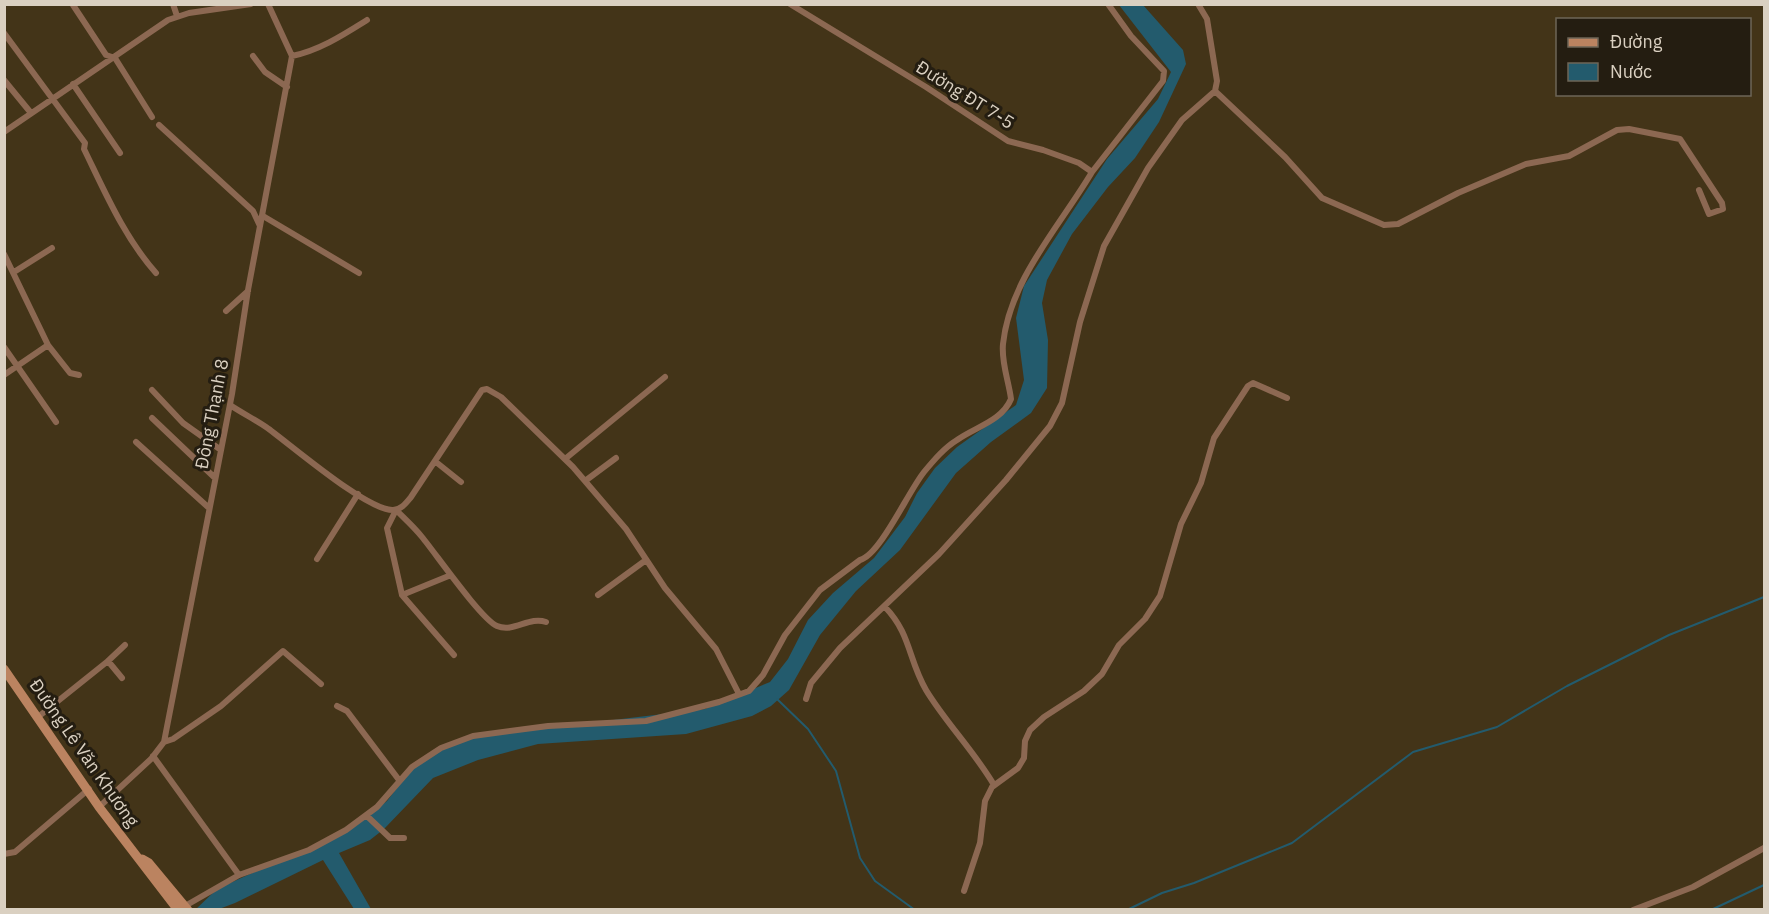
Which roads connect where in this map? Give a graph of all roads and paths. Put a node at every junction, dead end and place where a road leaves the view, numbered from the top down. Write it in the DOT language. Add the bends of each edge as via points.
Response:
graph roads {
  1 [pos="173,4"];
  2 [pos="251,4"];
  3 [pos="268,4"];
  4 [pos="790,4"];
  5 [pos="1108,4"];
  6 [pos="1198,4"];
  7 [pos="73,5"];
  8 [pos="200,8"];
  9 [pos="177,16"];
  10 [pos="367,20"];
  11 [pos="4,33"];
  12 [pos="253,56"];
  13 [pos="292,56"];
  14 [pos="114,57"];
  15 [pos="4,80"];
  16 [pos="73,84"];
  17 [pos="287,87"];
  18 [pos="1215,91"];
  19 [pos="52,98"];
  20 [pos="31,113"];
  21 [pos="152,117"];
  22 [pos="159,125"];
  23 [pos="4,132"];
  24 [pos="120,153"];
  25 [pos="1092,172"];
  26 [pos="1699,190"];
  27 [pos="263,216"];
  28 [pos="260,226"];
  29 [pos="52,248"];
  30 [pos="4,254"];
  31 [pos="14,272"];
  32 [pos="156,273"];
  33 [pos="359,273"];
  34 [pos="248,291"];
  35 [pos="226,311"];
  36 [pos="48,345"];
  37 [pos="4,347"];
  38 [pos="18,367"];
  39 [pos="4,375"];
  40 [pos="79,375"];
  41 [pos="665,377"];
  42 [pos="152,390"];
  43 [pos="1287,398"];
  44 [pos="230,405"];
  45 [pos="152,418"];
  46 [pos="56,422"];
  47 [pos="136,442"];
  48 [pos="220,450"];
  49 [pos="565,459"];
  50 [pos="616,459"];
  51 [pos="436,462"];
  52 [pos="215,478"];
  53 [pos="461,482"];
  54 [pos="585,482"];
  55 [pos="358,494"];
  56 [pos="209,508"];
  57 [pos="396,510"];
  58 [pos="317,559"];
  59 [pos="646,560"];
  60 [pos="451,575"];
  61 [pos="402,595"];
  62 [pos="598,595"];
  63 [pos="885,607"];
  64 [pos="546,622"];
  65 [pos="125,645"];
  66 [pos="454,655"];
  67 [pos="108,662"];
  68 [pos="4,669"];
  69 [pos="122,678"];
  70 [pos="321,684"];
  71 [pos="739,694"];
  72 [pos="806,699"];
  73 [pos="337,706"];
  74 [pos="38,717"];
  75 [pos="164,742"];
  76 [pos="153,756"];
  77 [pos="399,780"];
  78 [pos="994,785"];
  79 [pos="89,789"];
  80 [pos="99,807"];
  81 [pos="368,816"];
  82 [pos="404,838"];
  83 [pos="1764,848"];
  84 [pos="4,854"];
  85 [pos="239,875"];
  86 [pos="964,891"];
  87 [pos="180,908"];
  88 [pos="1633,909"];
  1 -- 9 [label="street"];
  2 -- 8 [label="street"];
  3 -- 13 [label="street"];
  4 -- 25 [label="street, Đường ĐT 7-5" via="1008,141 1079,163"];
  5 -- 25 [label="street" via="1164,71 1163,81"];
  6 -- 18 [label="street" via="1207,19 1217,81"];
  7 -- 14 [label="street" via="106,55"];
  8 -- 9 [label="street"];
  9 -- 14 [label="street"];
  10 -- 13 [label="street" via="333,41"];
  11 -- 19 [label="street"];
  12 -- 17 [label="street" via="265,72"];
  13 -- 17 [label="street, Đông Thạnh 8"];
  14 -- 16 [label="street"];
  14 -- 21 [label="street"];
  15 -- 20 [label="street"];
  16 -- 19 [label="street"];
  16 -- 24 [label="street"];
  17 -- 27 [label="street, Đông Thạnh 8"];
  18 -- 26 [label="street" via="1285,157 1319,196 1384,225 1398,224 1527,164 1569,156 1623,129 1680,139 1723,209 1709,214"];
  18 -- 63 [label="street" via="1175,128 1104,246 1080,321 1062,403 1050,426 954,538"];
  19 -- 20 [label="street"];
  19 -- 32 [label="street" via="85,142 84,150 114,209"];
  20 -- 23 [label="street"];
  22 -- 28 [label="street" via="253,211"];
  25 -- 71 [label="street" via="1021,286 1003,345 1011,399 1008,406 938,455 912,488 880,544 867,558 820,590 785,635 763,675 749,691"];
  27 -- 28 [label="street, Đông Thạnh 8"];
  27 -- 33 [label="street"];
  28 -- 34 [label="street, Đông Thạnh 8"];
  29 -- 31 [label="street"];
  30 -- 31 [label="street"];
  31 -- 36 [label="street"];
  34 -- 35 [label="street"];
  34 -- 44 [label="street, Đông Thạnh 8"];
  36 -- 38 [label="street"];
  36 -- 40 [label="street" via="70,373"];
  37 -- 38 [label="street"];
  38 -- 39 [label="street"];
  38 -- 46 [label="street"];
  41 -- 49 [label="street"];
  42 -- 48 [label="street" via="183,423"];
  43 -- 78 [label="street" via="1253,383 1248,386 1214,438 1201,483 1181,524 1160,596 1145,619 1119,645 1102,674 1030,730 1018,768"];
  44 -- 48 [label="street, Đông Thạnh 8"];
  44 -- 55 [label="street"];
  45 -- 52 [label="street"];
  47 -- 56 [label="street"];
  48 -- 52 [label="street, Đông Thạnh 8"];
  49 -- 51 [label="street" via="501,397 487,389 482,390"];
  49 -- 54 [label="street"];
  50 -- 54 [label="street"];
  51 -- 53 [label="street"];
  51 -- 57 [label="street" via="411,497"];
  52 -- 56 [label="street, Đông Thạnh 8"];
  54 -- 59 [label="street" via="626,529"];
  55 -- 57 [label="street" via="376,506"];
  55 -- 58 [label="street"];
  56 -- 75 [label="street, Đông Thạnh 8"];
  57 -- 60 [label="street"];
  57 -- 61 [label="street" via="387,528"];
  59 -- 62 [label="street"];
  59 -- 71 [label="street" via="716,649"];
  60 -- 61 [label="street"];
  60 -- 64 [label="street" via="495,625 508,629 539,620"];
  61 -- 66 [label="street"];
  63 -- 72 [label="street" via="840,648 811,683"];
  63 -- 78 [label="street" via="903,628 926,690"];
  65 -- 67 [label="street"];
  67 -- 69 [label="street"];
  67 -- 74 [label="street"];
  68 -- 74 [label="main road, Đường Lê Văn Khương"];
  70 -- 75 [label="street" via="284,651 221,706"];
  71 -- 77 [label="street" via="646,721 580,723 473,736 441,748"];
  73 -- 77 [label="street" via="346,711"];
  74 -- 79 [label="main road, Đường Lê Văn Khương"];
  75 -- 76 [label="street, Đông Thạnh 8"];
  76 -- 80 [label="street, Đông Thạnh 8"];
  76 -- 85 [label="street"];
  77 -- 81 [label="street"];
  78 -- 86 [label="street" via="985,801 980,843"];
  79 -- 80 [label="main road, Đường Lê Văn Khương"];
  79 -- 84 [label="street" via="15,852"];
  80 -- 87 [label="main road, Đường Lê Văn Khương"];
  81 -- 82 [label="street" via="390,838"];
  81 -- 85 [label="street" via="309,850"];
  83 -- 88 [label="street" via="1693,887"];
  85 -- 87 [label="street"];
}
